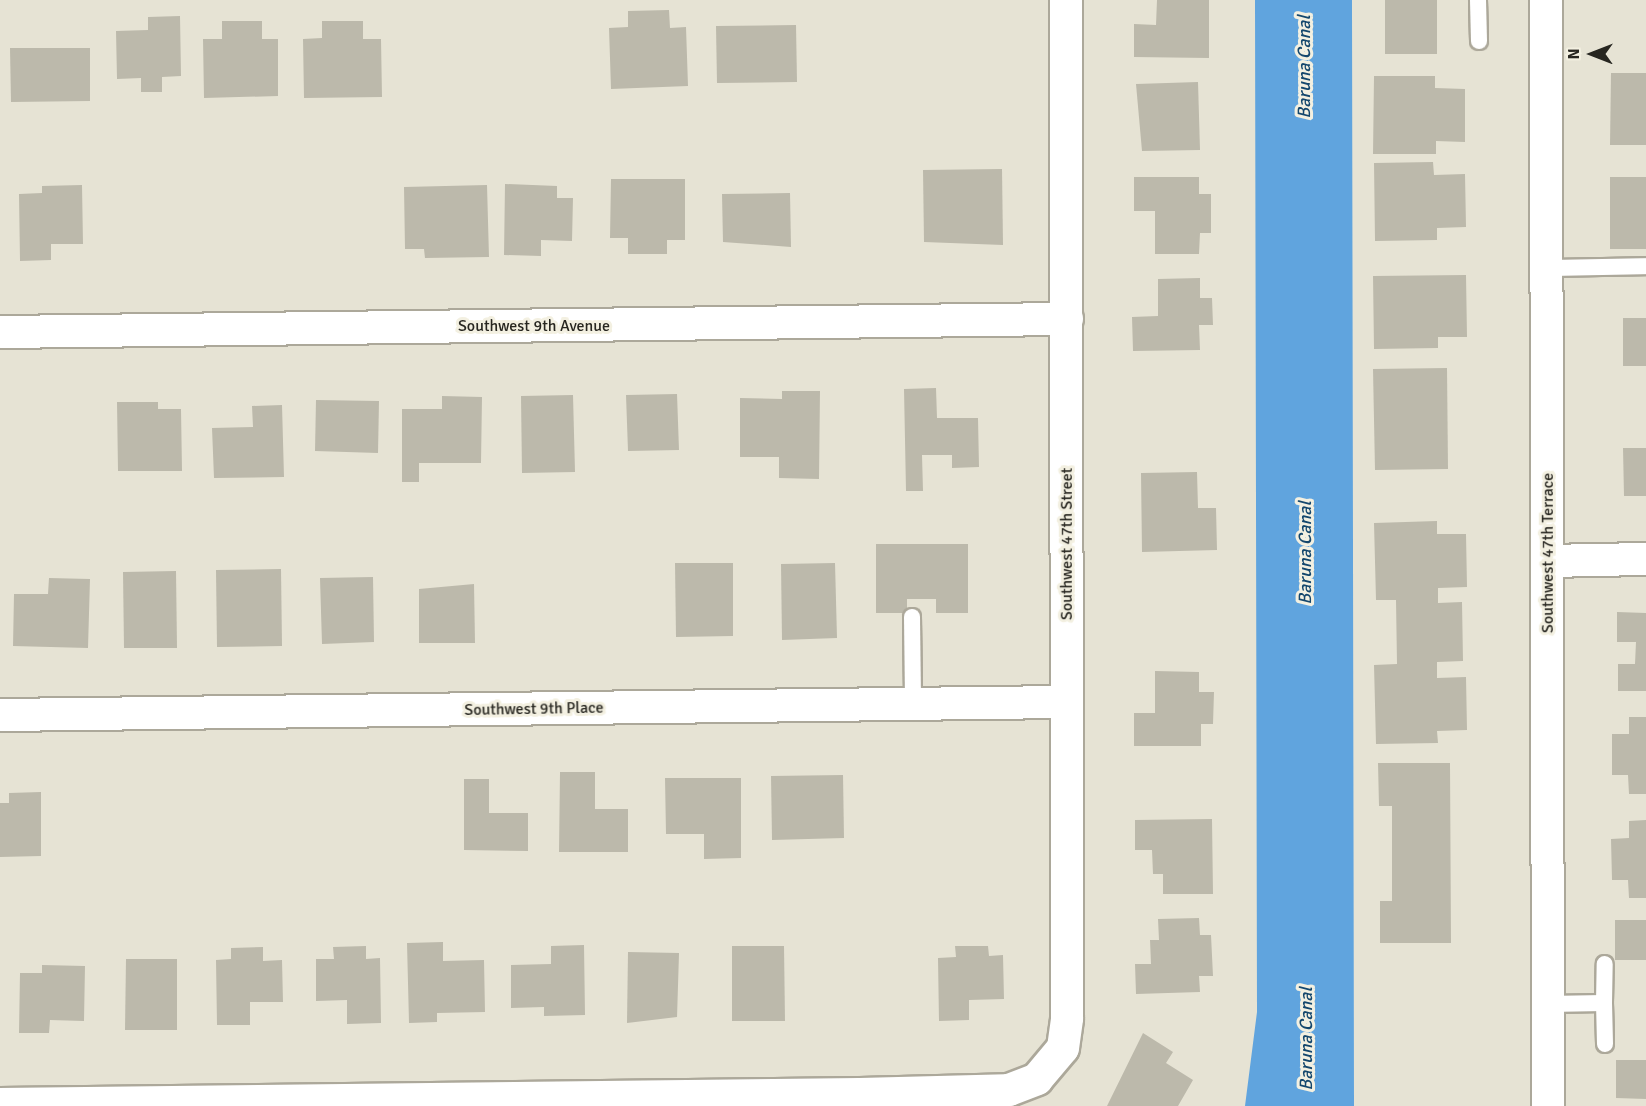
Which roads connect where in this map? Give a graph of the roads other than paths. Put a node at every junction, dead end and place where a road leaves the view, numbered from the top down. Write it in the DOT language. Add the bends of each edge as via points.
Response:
graph roads {
  1 [pos="1066,0"];
  2 [pos="1478,0"];
  3 [pos="1546,0"];
  4 [pos="1479,41"];
  5 [pos="1646,266"];
  6 [pos="1546,268"];
  7 [pos="1067,319"];
  8 [pos="0,332"];
  9 [pos="1646,559"];
  10 [pos="1548,561"];
  11 [pos="912,617"];
  12 [pos="1068,702"];
  13 [pos="913,704"];
  14 [pos="0,715"];
  15 [pos="1605,964"];
  16 [pos="1604,1003"];
  17 [pos="1548,1004"];
  18 [pos="1605,1044"];
  19 [pos="0,1104"];
  20 [pos="1548,1106"];
  1 -- 7 [label="street, Southwest 47th Street"];
  2 -- 4 [label="lane"];
  3 -- 6 [label="street, Southwest 47th Terrace"];
  5 -- 6 [label="lane"];
  6 -- 10 [label="street, Southwest 47th Terrace"];
  7 -- 8 [label="street, Southwest 9th Avenue"];
  7 -- 12 [label="street, Southwest 47th Street"];
  9 -- 10 [label="street"];
  10 -- 17 [label="street, Southwest 47th Terrace"];
  11 -- 13 [label="lane"];
  12 -- 13 [label="street, Southwest 9th Place"];
  12 -- 19 [label="street, Southwest 47th Street" via="1068,1018 1064,1048 1037,1079 1009,1090"];
  13 -- 14 [label="street, Southwest 9th Place"];
  15 -- 16 [label="lane"];
  16 -- 17 [label="lane"];
  16 -- 18 [label="lane"];
  17 -- 20 [label="street, Southwest 47th Terrace"];
}
